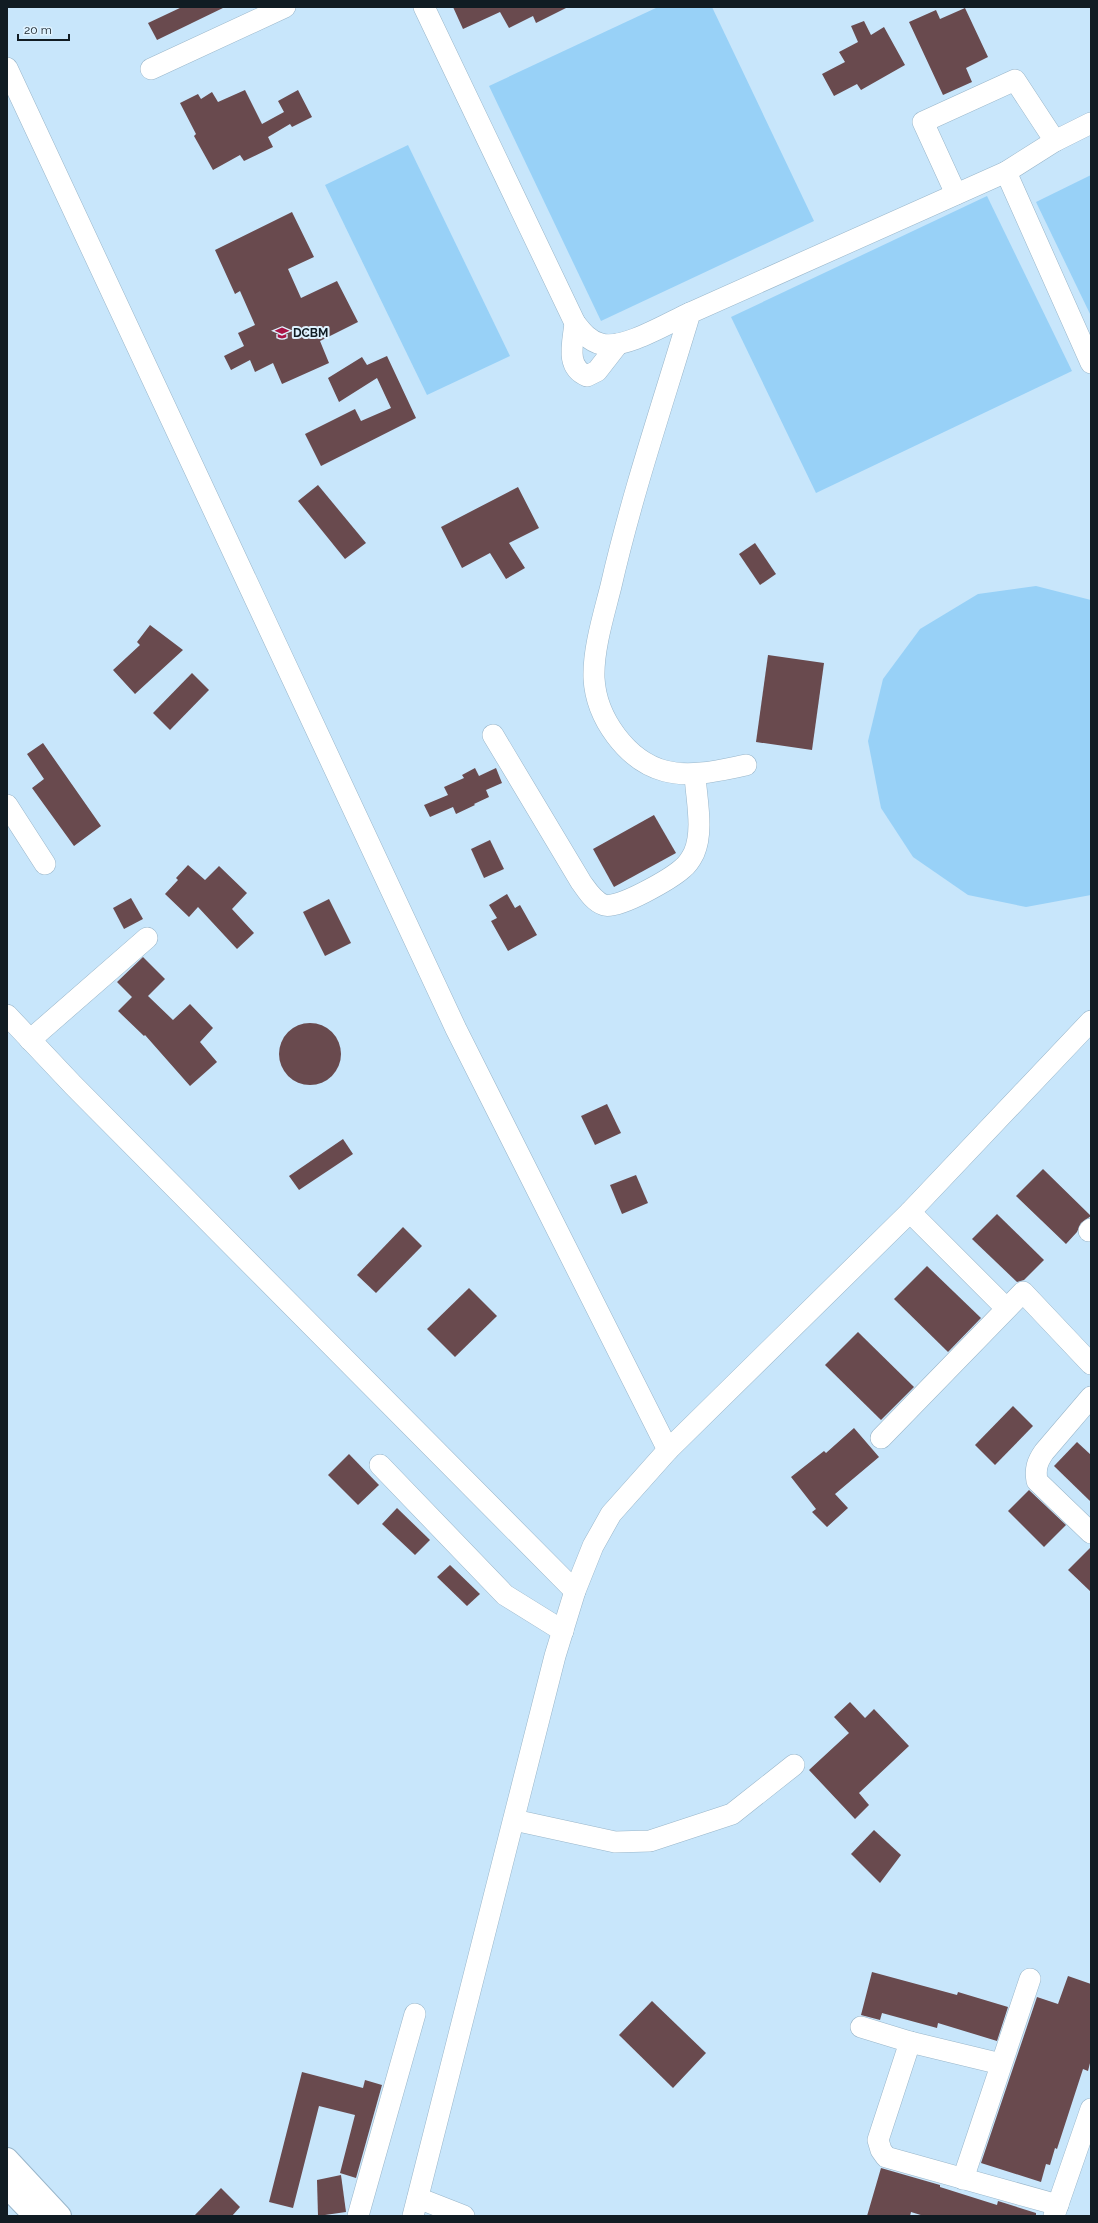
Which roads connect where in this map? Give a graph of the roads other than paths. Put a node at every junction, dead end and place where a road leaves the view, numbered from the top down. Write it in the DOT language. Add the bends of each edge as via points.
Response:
graph roads {
  1 [pos="285,7"];
  2 [pos="424,7"];
  3 [pos="7,68"];
  4 [pos="151,69"];
  5 [pos="1091,123"];
  6 [pos="1054,141"];
  7 [pos="1006,172"];
  8 [pos="956,194"];
  9 [pos="690,313"];
  10 [pos="575,323"];
  11 [pos="618,344"];
  12 [pos="1091,363"];
  13 [pos="493,735"];
  14 [pos="746,765"];
  15 [pos="694,774"];
  16 [pos="7,805"];
  17 [pos="46,864"];
  18 [pos="147,938"];
  19 [pos="7,1015"];
  20 [pos="1091,1021"];
  21 [pos="30,1040"];
  22 [pos="910,1212"];
  23 [pos="1006,1308"];
  24 [pos="1091,1364"];
  25 [pos="1091,1397"];
  26 [pos="881,1438"];
  27 [pos="668,1450"];
  28 [pos="380,1465"];
  29 [pos="1091,1533"];
  30 [pos="575,1591"];
  31 [pos="563,1631"];
  32 [pos="794,1765"];
  33 [pos="514,1820"];
  34 [pos="1030,1979"];
  35 [pos="415,2014"];
  36 [pos="861,2026"];
  37 [pos="910,2042"];
  38 [pos="1001,2064"];
  39 [pos="1091,2109"];
  40 [pos="7,2159"];
  41 [pos="963,2179"];
  42 [pos="7,2187"];
  43 [pos="416,2207"];
  44 [pos="1056,2210"];
  45 [pos="35,2216"];
  46 [pos="60,2216"];
  47 [pos="358,2216"];
  48 [pos="464,2216"];
  1 -- 4 [label="street"];
  2 -- 10 [label="street"];
  3 -- 27 [label="street" via="456,1029"];
  5 -- 6 [label="street"];
  6 -- 7 [label="street"];
  6 -- 8 [label="street" via="1015,80 923,122"];
  7 -- 8 [label="street"];
  7 -- 12 [label="street"];
  8 -- 9 [label="street"];
  9 -- 11 [label="street"];
  9 -- 15 [label="street" via="619,549 599,636 594,679 602,712 615,734 631,753 666,772"];
  10 -- 11 [label="street" via="583,334 593,341"];
  10 -- 11 [label="street" via="573,362 579,373 587,376 597,372"];
  13 -- 15 [label="street" via="581,882 596,901 608,906 620,904 674,875 690,860 697,843 698,829"];
  14 -- 15 [label="street"];
  16 -- 17 [label="street"];
  18 -- 21 [label="street"];
  19 -- 21 [label="street"];
  20 -- 22 [label="street"];
  21 -- 30 [label="street"];
  22 -- 23 [label="street"];
  22 -- 27 [label="street"];
  23 -- 24 [label="street" via="1023,1292"];
  23 -- 26 [label="street"];
  25 -- 29 [label="street" via="1044,1452 1035,1472 1037,1481"];
  27 -- 30 [label="street" via="611,1514 593,1546"];
  28 -- 31 [label="street" via="505,1596"];
  30 -- 31 [label="street"];
  31 -- 33 [label="street"];
  32 -- 33 [label="street" via="732,1814 650,1840 615,1842"];
  33 -- 43 [label="street"];
  34 -- 38 [label="street"];
  35 -- 47 [label="street"];
  36 -- 37 [label="street"];
  37 -- 38 [label="street"];
  37 -- 41 [label="street" via="878,2140 881,2150 892,2160"];
  38 -- 41 [label="street"];
  39 -- 44 [label="street"];
  40 -- 46 [label="main road"];
  41 -- 44 [label="street"];
  42 -- 45 [label="main road"];
  43 -- 48 [label="street"];
}
